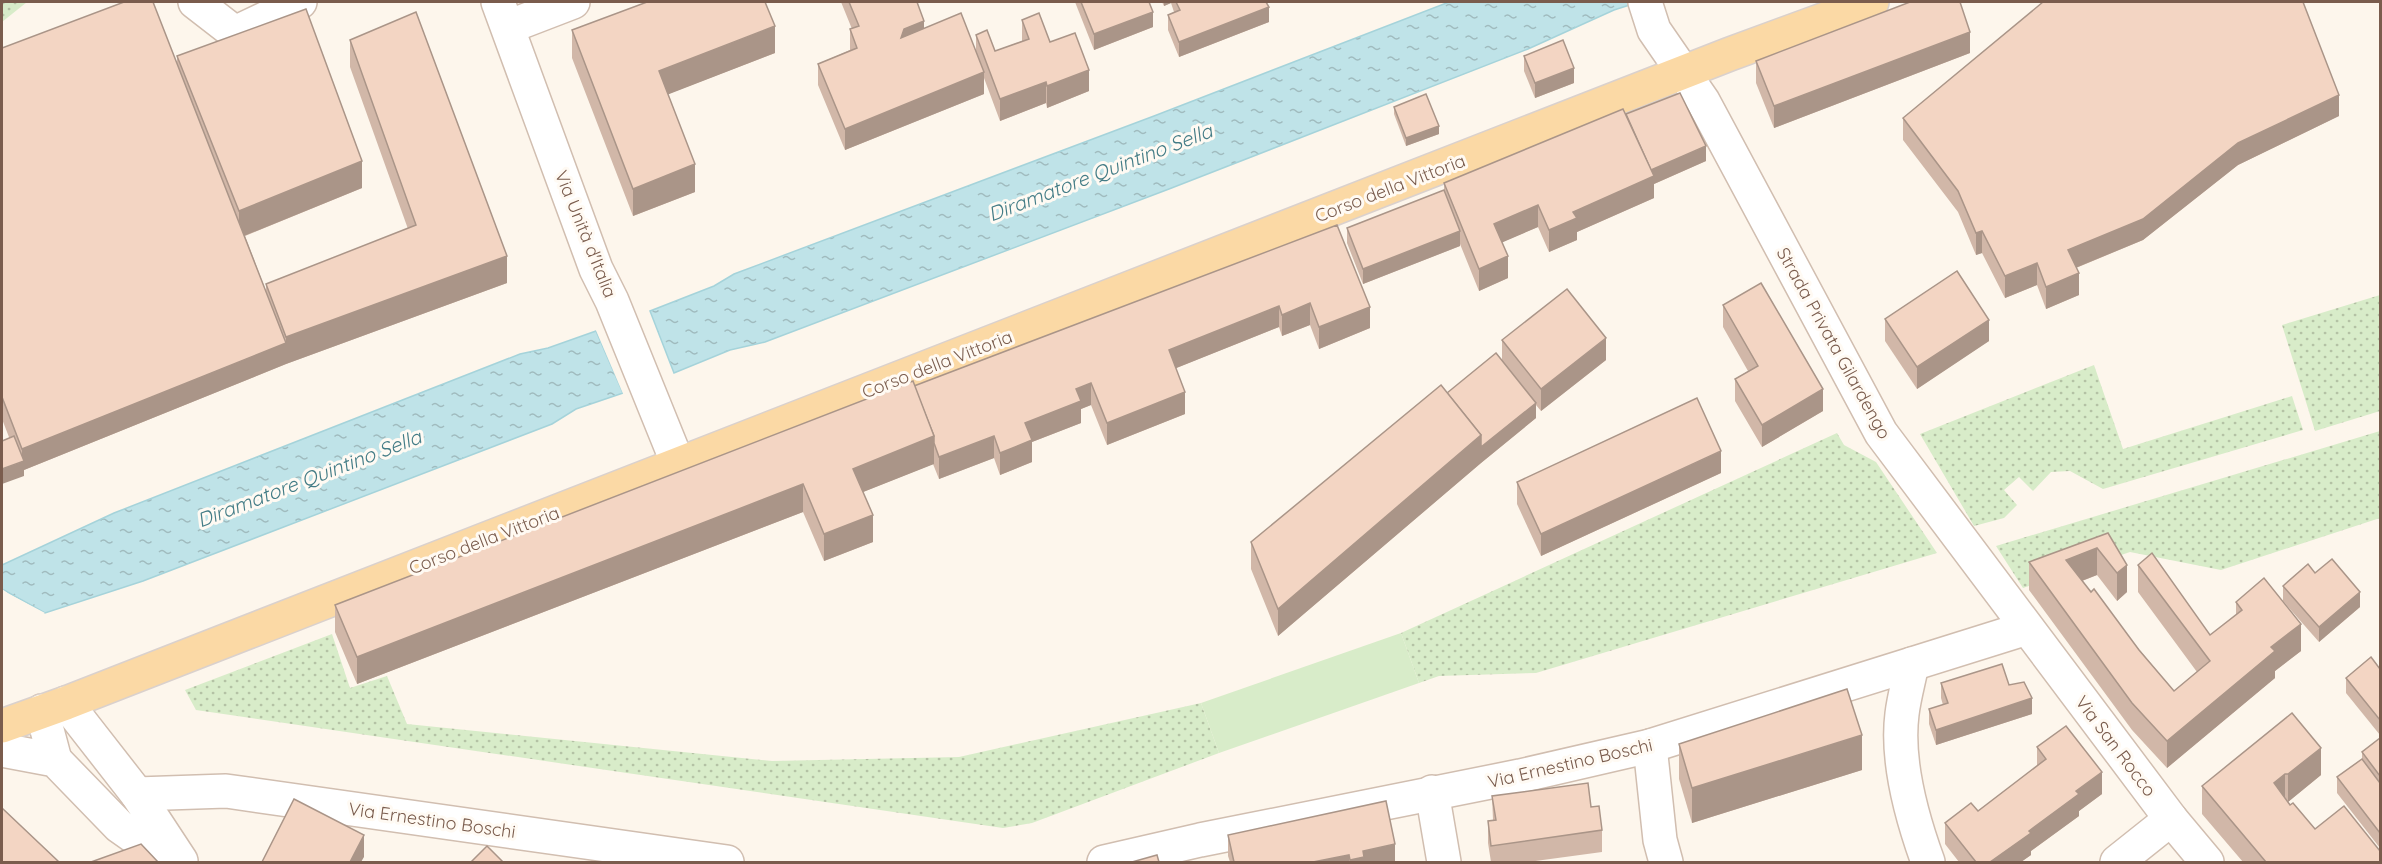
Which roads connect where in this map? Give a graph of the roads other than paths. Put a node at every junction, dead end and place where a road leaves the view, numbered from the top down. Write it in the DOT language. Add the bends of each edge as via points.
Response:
graph roads {
  1 [pos="195,2"];
  2 [pos="300,2"];
  3 [pos="573,2"];
  4 [pos="1645,2"];
  5 [pos="1872,2"];
  6 [pos="503,14"];
  7 [pos="1684,74"];
  8 [pos="678,464"];
  9 [pos="2027,628"];
  10 [pos="1912,664"];
  11 [pos="54,707"];
  12 [pos="2,726"];
  13 [pos="1650,746"];
  14 [pos="2,750"];
  15 [pos="55,760"];
  16 [pos="1432,792"];
  17 [pos="137,794"];
  18 [pos="2171,819"];
  19 [pos="1202,851"];
  20 [pos="636,856"];
  21 [pos="170,862"];
  22 [pos="182,862"];
  23 [pos="727,862"];
  24 [pos="1104,862"];
  25 [pos="1444,862"];
  26 [pos="1666,862"];
  27 [pos="1928,862"];
  28 [pos="2117,862"];
  29 [pos="2207,862"];
  1 -- 2 [label="street" via="235,33"];
  3 -- 6 [label="street"];
  4 -- 7 [label="street, Strada Privata Gilardengo" via="1654,30"];
  5 -- 7 [label="main road, Corso della Vittoria"];
  6 -- 8 [label="street, Via Unità d'Italia" via="596,269"];
  7 -- 8 [label="main road, Corso della Vittoria"];
  7 -- 9 [label="street, Strada Privata Gilardengo" via="1703,101 1881,433"];
  8 -- 11 [label="main road, Corso della Vittoria"];
  9 -- 10 [label="street, Via Ernestino Boschi"];
  9 -- 18 [label="street, Via San Rocco"];
  10 -- 13 [label="street, Via Ernestino Boschi"];
  10 -- 27 [label="street" via="1902,715 1902,751 1913,821"];
  11 -- 12 [label="main road, Corso della Vittoria"];
  11 -- 15 [label="street"];
  11 -- 17 [label="street"];
  13 -- 16 [label="street, Via Ernestino Boschi"];
  13 -- 26 [label="street"];
  14 -- 15 [label="street"];
  15 -- 21 [label="street" via="120,826"];
  16 -- 19 [label="street, Via Ernestino Boschi"];
  16 -- 25 [label="street"];
  17 -- 20 [label="street, Via Ernestino Boschi" via="226,791"];
  17 -- 22 [label="street"];
  18 -- 28 [label="street"];
  18 -- 29 [label="street, Via San Rocco"];
  19 -- 24 [label="street, Via Ernestino Boschi"];
  20 -- 23 [label="street, Via Ernestino Boschi"];
}
